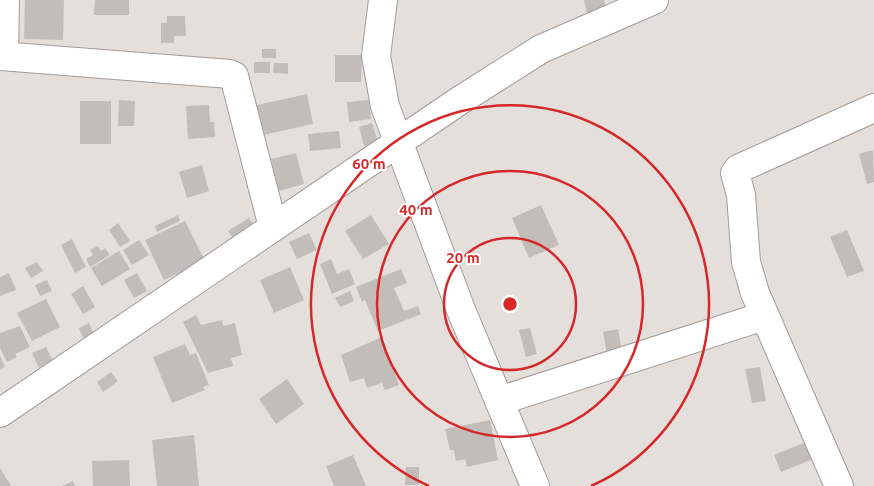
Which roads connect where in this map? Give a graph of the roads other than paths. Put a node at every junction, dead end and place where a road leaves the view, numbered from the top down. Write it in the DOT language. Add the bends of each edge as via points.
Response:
graph roads {
  1 [pos="6,0"];
  2 [pos="383,0"];
  3 [pos="654,0"];
  4 [pos="2,56"];
  5 [pos="874,108"];
  6 [pos="397,141"];
  7 [pos="273,227"];
  8 [pos="764,316"];
  9 [pos="499,401"];
  10 [pos="0,412"];
  11 [pos="535,486"];
  12 [pos="839,486"];
  1 -- 4 [label="street"];
  2 -- 6 [label="street" via="376,56 382,97"];
  3 -- 6 [label="street" via="542,49"];
  4 -- 7 [label="street" via="234,76"];
  5 -- 8 [label="street" via="735,173 746,262"];
  6 -- 7 [label="street"];
  6 -- 9 [label="street"];
  7 -- 10 [label="street"];
  8 -- 9 [label="street"];
  8 -- 12 [label="street"];
  9 -- 11 [label="street"];
}
